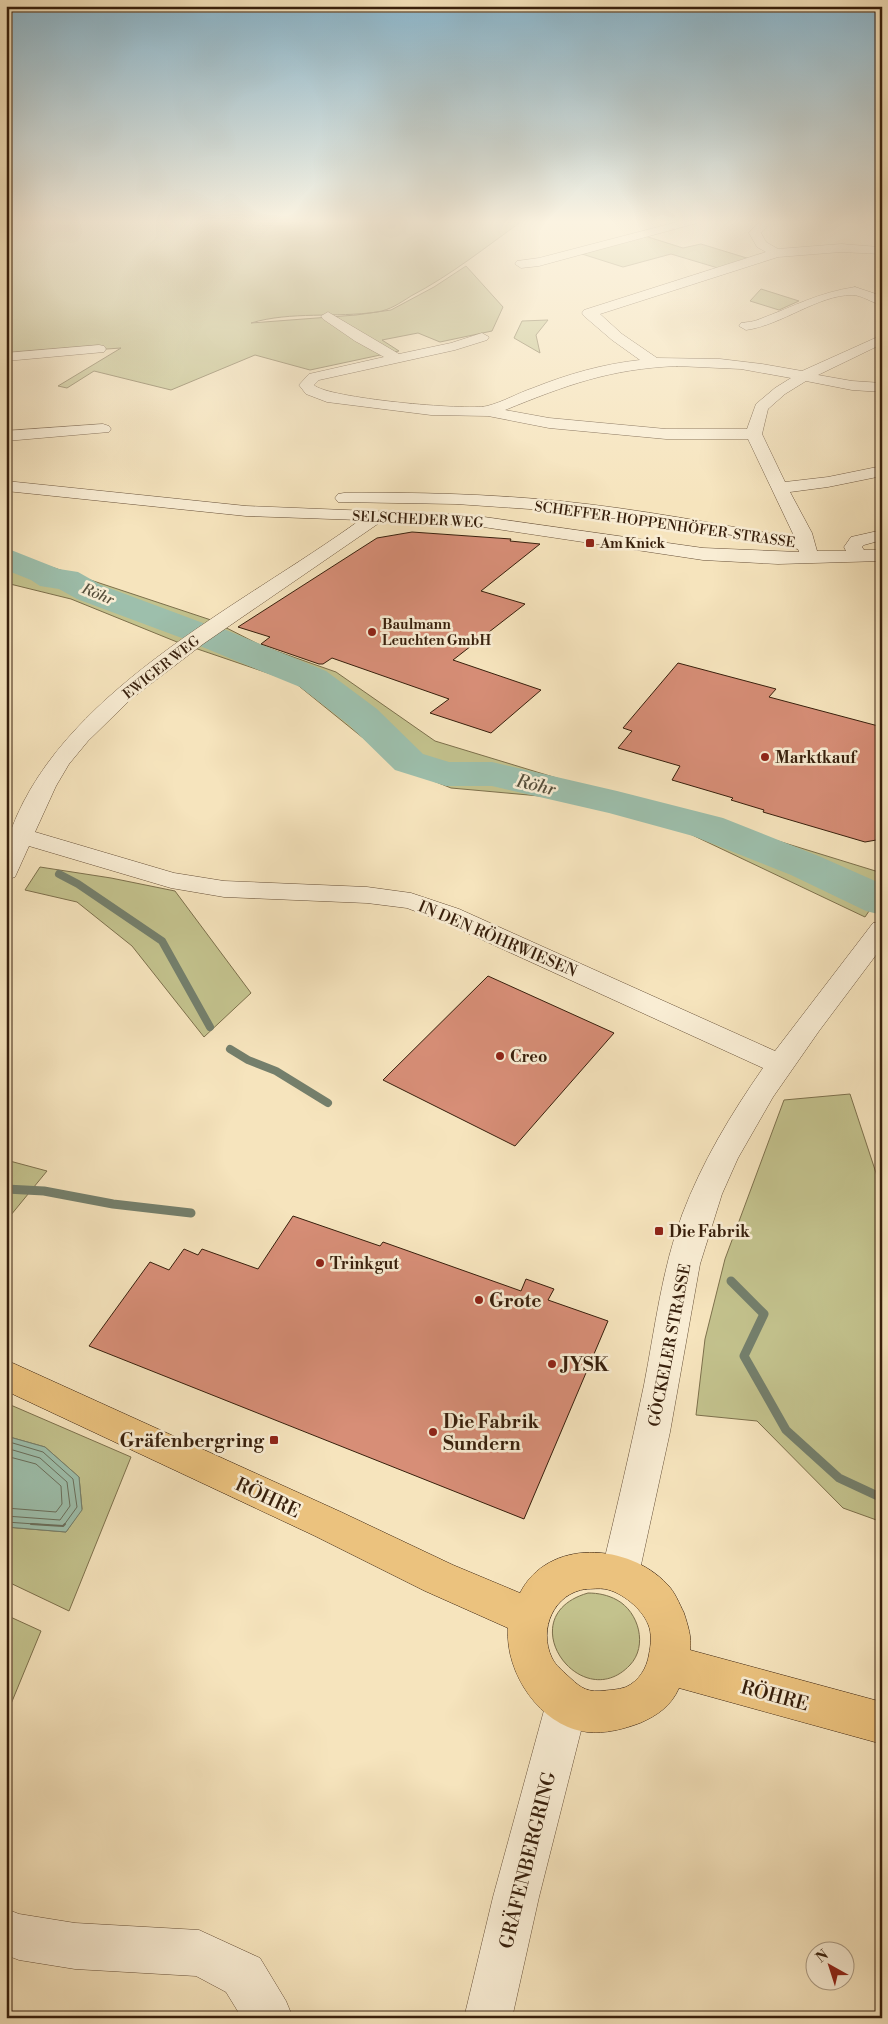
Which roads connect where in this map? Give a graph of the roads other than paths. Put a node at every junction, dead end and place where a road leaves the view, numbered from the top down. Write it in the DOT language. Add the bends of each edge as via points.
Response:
graph roads {
  1 [pos="592,315"];
  2 [pos="780,315"];
  3 [pos="328,316"];
  4 [pos="746,326"];
  5 [pos="482,337"];
  6 [pos="882,339"];
  7 [pos="99,349"];
  8 [pos="6,357"];
  9 [pos="397,359"];
  10 [pos="654,363"];
  11 [pos="804,376"];
  12 [pos="882,388"];
  13 [pos="488,412"];
  14 [pos="103,429"];
  15 [pos="754,434"];
  16 [pos="6,436"];
  17 [pos="882,471"];
  18 [pos="6,486"];
  19 [pos="779,488"];
  20 [pos="344,498"];
  21 [pos="377,516"];
  22 [pos="882,534"];
  23 [pos="808,551"];
  24 [pos="858,555"];
  25 [pos="882,555"];
  26 [pos="22,836"];
  27 [pos="6,872"];
  28 [pos="882,929"];
  29 [pos="781,1065"];
  30 [pos="6,1375"];
  31 [pos="620,1574"];
  32 [pos="529,1617"];
  33 [pos="669,1665"];
  34 [pos="567,1703"];
  35 [pos="882,1723"];
  36 [pos="6,1932"];
  37 [pos="269,2018"];
  38 [pos="488,2018"];
  1 -- 10 [label="street"];
  2 -- 4 [label="street" via="761,324"];
  3 -- 9 [label="street"];
  5 -- 9 [label="street"];
  6 -- 11 [label="street"];
  7 -- 8 [label="street"];
  9 -- 13 [label="street" via="314,377 306,385 311,391 327,396 365,402 431,410"];
  10 -- 11 [label="street" via="724,363"];
  10 -- 13 [label="street" via="566,381"];
  11 -- 12 [label="street" via="859,388"];
  11 -- 15 [label="street" via="761,406"];
  13 -- 15 [label="street" via="549,423 666,434"];
  14 -- 16 [label="street"];
  15 -- 19 [label="street"];
  17 -- 19 [label="street"];
  18 -- 21 [label="street, SELSCHEDER WEG" via="246,511"];
  19 -- 23 [label="street" via="803,533"];
  20 -- 23 [label="street, SCHEFFER-HOPPENHÖFER-STRASSE" via="403,497 523,503 644,518"];
  21 -- 23 [label="street, SELSCHEDER WEG" via="470,520 703,554 754,558"];
  21 -- 26 [label="street, EWIGER WEG" via="187,645 100,716 60,761 42,790"];
  22 -- 24 [label="street" via="857,541 853,547"];
  23 -- 24 [label="street, SELSCHEDER WEG"];
  24 -- 25 [label="street, SELSCHEDER WEG"];
  26 -- 27 [label="street, EWIGER WEG"];
  26 -- 29 [label="street, IN DEN RÖHRWIESEN" via="171,880 224,889 411,901 450,915"];
  28 -- 29 [label="street, GÖCKELER STRASSE"];
  29 -- 31 [label="street, GÖCKELER STRASSE" via="738,1130 707,1193 688,1243 646,1467"];
  30 -- 32 [label="main road, RÖHRE"];
  31 -- 32 [label="main road" via="580,1570 558,1579 540,1596"];
  31 -- 33 [label="main road" via="636,1581 662,1608 671,1631"];
  32 -- 34 [label="main road" via="530,1655 540,1677"];
  33 -- 34 [label="main road" via="659,1684 644,1700 624,1709 584,1711"];
  33 -- 35 [label="main road, RÖHRE"];
  34 -- 38 [label="street, GRÄFENBERGRING"];
  36 -- 37 [label="street" via="75,1946 199,1953 243,1975"];
}
